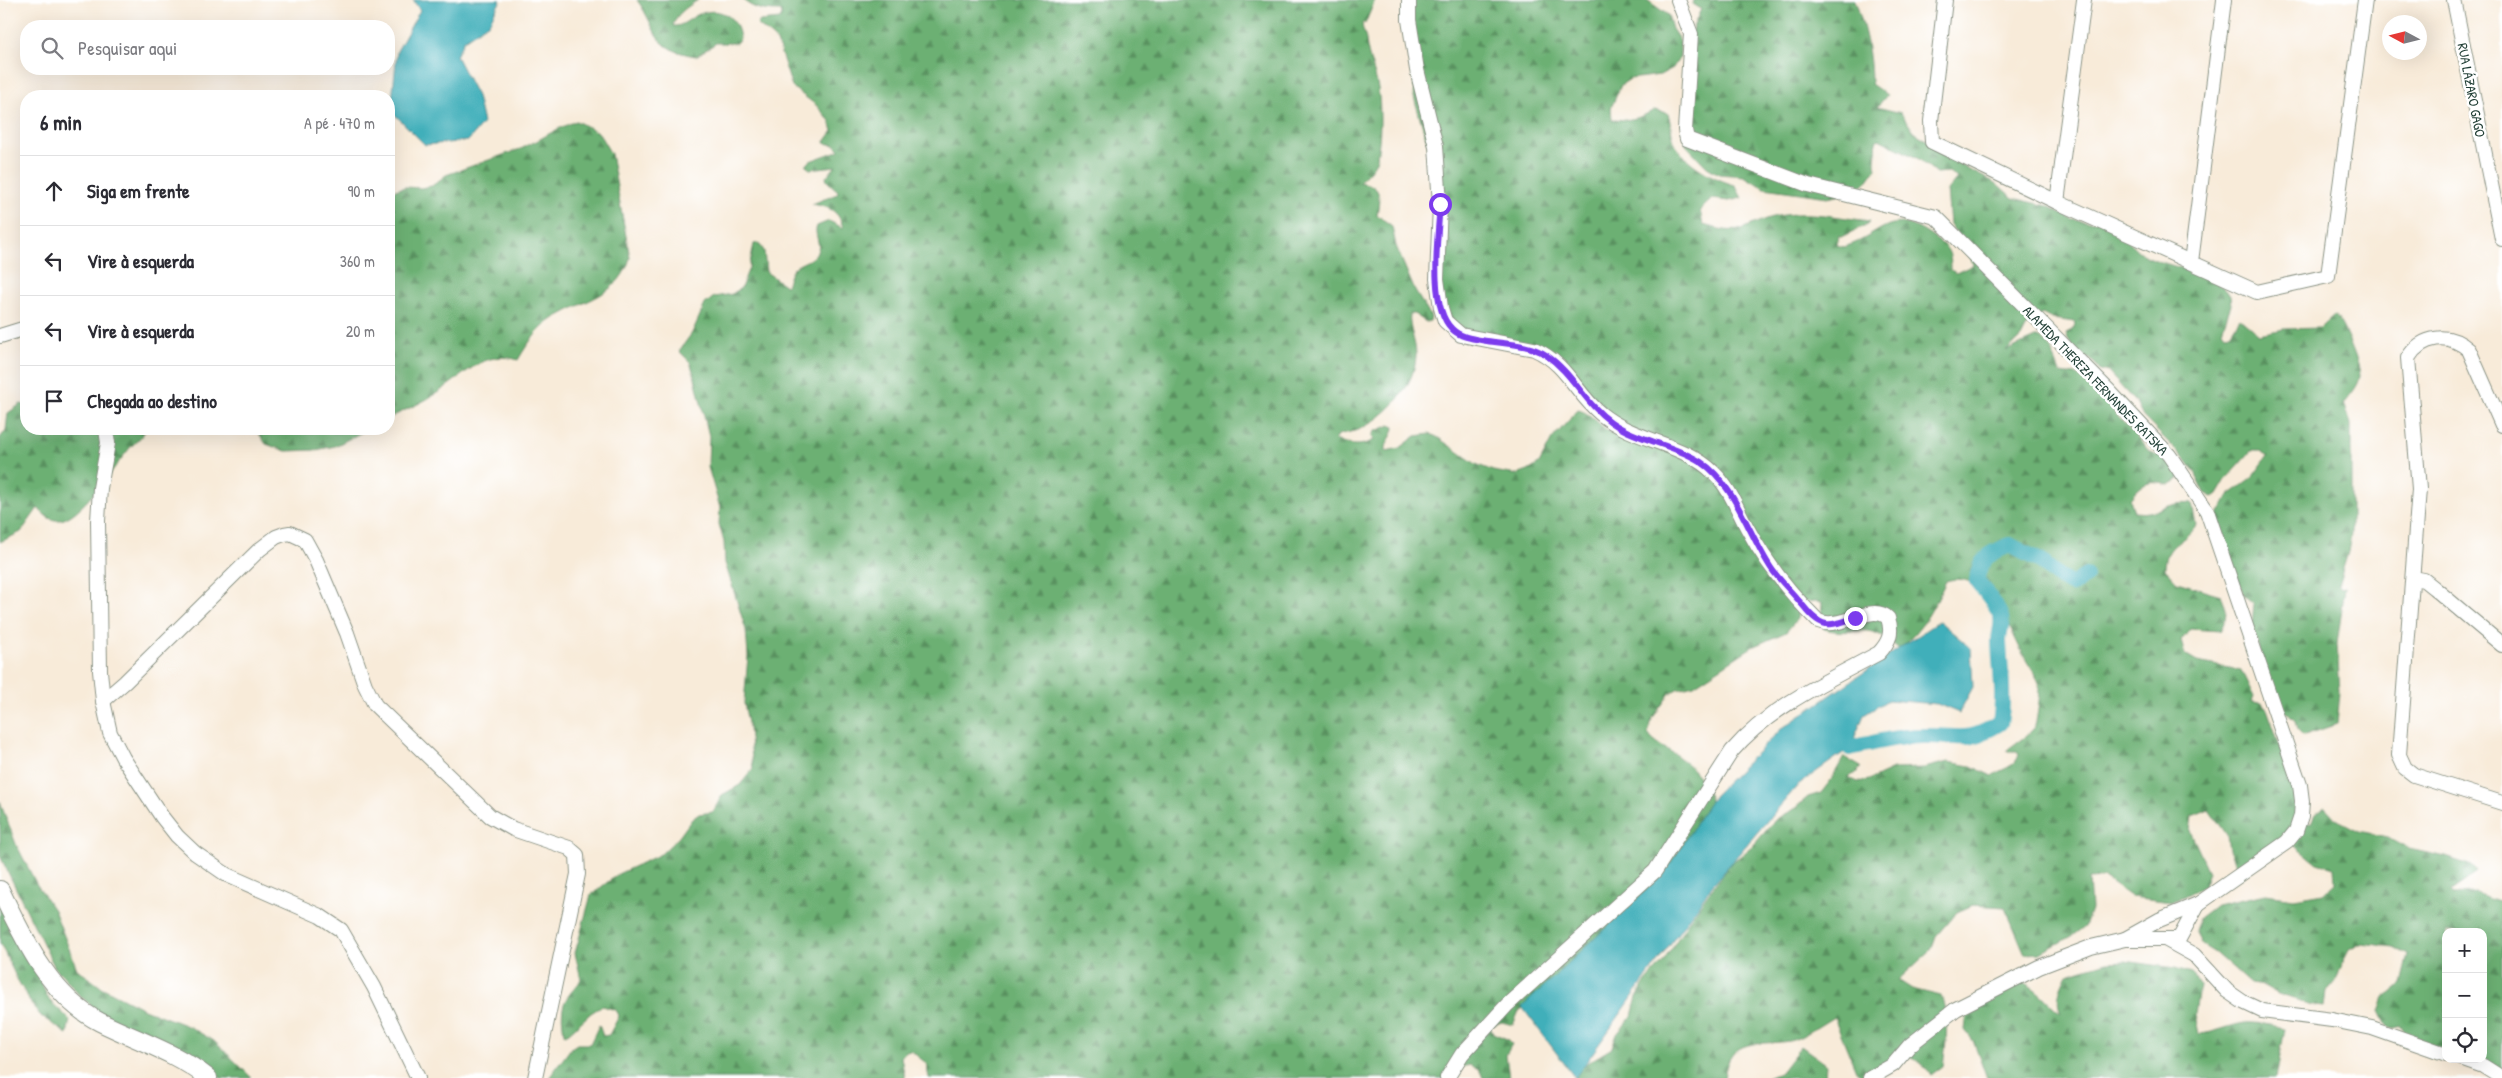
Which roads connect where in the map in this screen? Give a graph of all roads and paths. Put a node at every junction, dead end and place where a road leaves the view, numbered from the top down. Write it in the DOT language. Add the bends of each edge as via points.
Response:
graph roads {
  1 [pos="1409,0"];
  2 [pos="1678,0"];
  3 [pos="1945,0"];
  4 [pos="2084,0"];
  5 [pos="2224,0"];
  6 [pos="2364,0"];
  7 [pos="2454,0"];
  8 [pos="2056,202"];
  9 [pos="2502,238"];
  10 [pos="2191,262"];
  11 [pos="20,330"];
  12 [pos="0,336"];
  13 [pos="2502,425"];
  14 [pos="107,435"];
  15 [pos="2414,578"];
  16 [pos="2502,646"];
  17 [pos="102,701"];
  18 [pos="2502,803"];
  19 [pos="0,890"];
  20 [pos="2198,904"];
  21 [pos="2178,911"];
  22 [pos="2159,920"];
  23 [pos="2186,928"];
  24 [pos="2125,939"];
  25 [pos="2166,940"];
  26 [pos="2194,956"];
  27 [pos="2442,1053"];
  28 [pos="2474,1063"];
  29 [pos="208,1078"];
  30 [pos="418,1078"];
  31 [pos="535,1078"];
  32 [pos="1447,1078"];
  33 [pos="1870,1078"];
  34 [pos="2502,1078"];
  1 -- 32 [label="street" via="1417,70 1436,146 1440,204 1437,279 1445,321 1462,335 1534,349 1544,354 1562,367 1598,412 1612,423 1683,453 1715,473 1772,569 1818,621 1835,624 1878,613 1888,618 1891,632 1879,653 1798,697 1746,735 1732,751 1655,871 1507,1005 1462,1054"];
  2 -- 20 [label="street, ALAMEDA THEREZA FERNANDES RATSKA" via="1691,34 1687,139 1808,185 1936,217 2170,455 2207,511 2300,785 2302,801 2296,831 2287,842"];
  3 -- 8 [label="street" via="1930,121 1932,142"];
  4 -- 8 [label="street"];
  5 -- 10 [label="street"];
  6 -- 10 [label="street" via="2328,276 2257,292"];
  7 -- 9 [label="street, RUA LÁZARO GAGO"];
  8 -- 10 [label="street"];
  11 -- 12 [label="street"];
  13 -- 15 [label="street" via="2464,346 2442,338 2430,340 2415,349 2408,358 2419,489"];
  14 -- 17 [label="street" via="98,521"];
  15 -- 16 [label="street" via="2424,580"];
  15 -- 18 [label="street" via="2398,750 2400,760 2414,774"];
  17 -- 30 [label="street" via="110,733 123,758 177,836 227,875 320,916 341,930 374,987"];
  17 -- 31 [label="street" via="259,550 284,534 290,533 305,540 347,633 365,685 387,719 490,816 530,836 569,848 577,855 578,874"];
  19 -- 29 [label="main road" via="49,977 73,1004 98,1021 188,1064"];
  20 -- 21 [label="street, ALAMEDA THEREZA FERNANDES RATSKA"];
  20 -- 23 [label="street, ALAMEDA THEREZA FERNANDES RATSKA"];
  21 -- 22 [label="street, ALAMEDA THEREZA FERNANDES RATSKA"];
  21 -- 23 [label="street"];
  22 -- 24 [label="street, ALAMEDA THEREZA FERNANDES RATSKA"];
  22 -- 25 [label="street"];
  23 -- 25 [label="street" via="2179,939"];
  23 -- 26 [label="street"];
  24 -- 25 [label="street, ALAMEDA THEREZA FERNANDES RATSKA"];
  24 -- 33 [label="street, ALAMEDA THEREZA FERNANDES RATSKA" via="2091,947 2039,967 1964,1004 1910,1045 1893,1065"];
  25 -- 26 [label="street"];
  26 -- 27 [label="street" via="2227,991 2262,1011 2372,1028"];
  28 -- 34 [label="street"];
}
